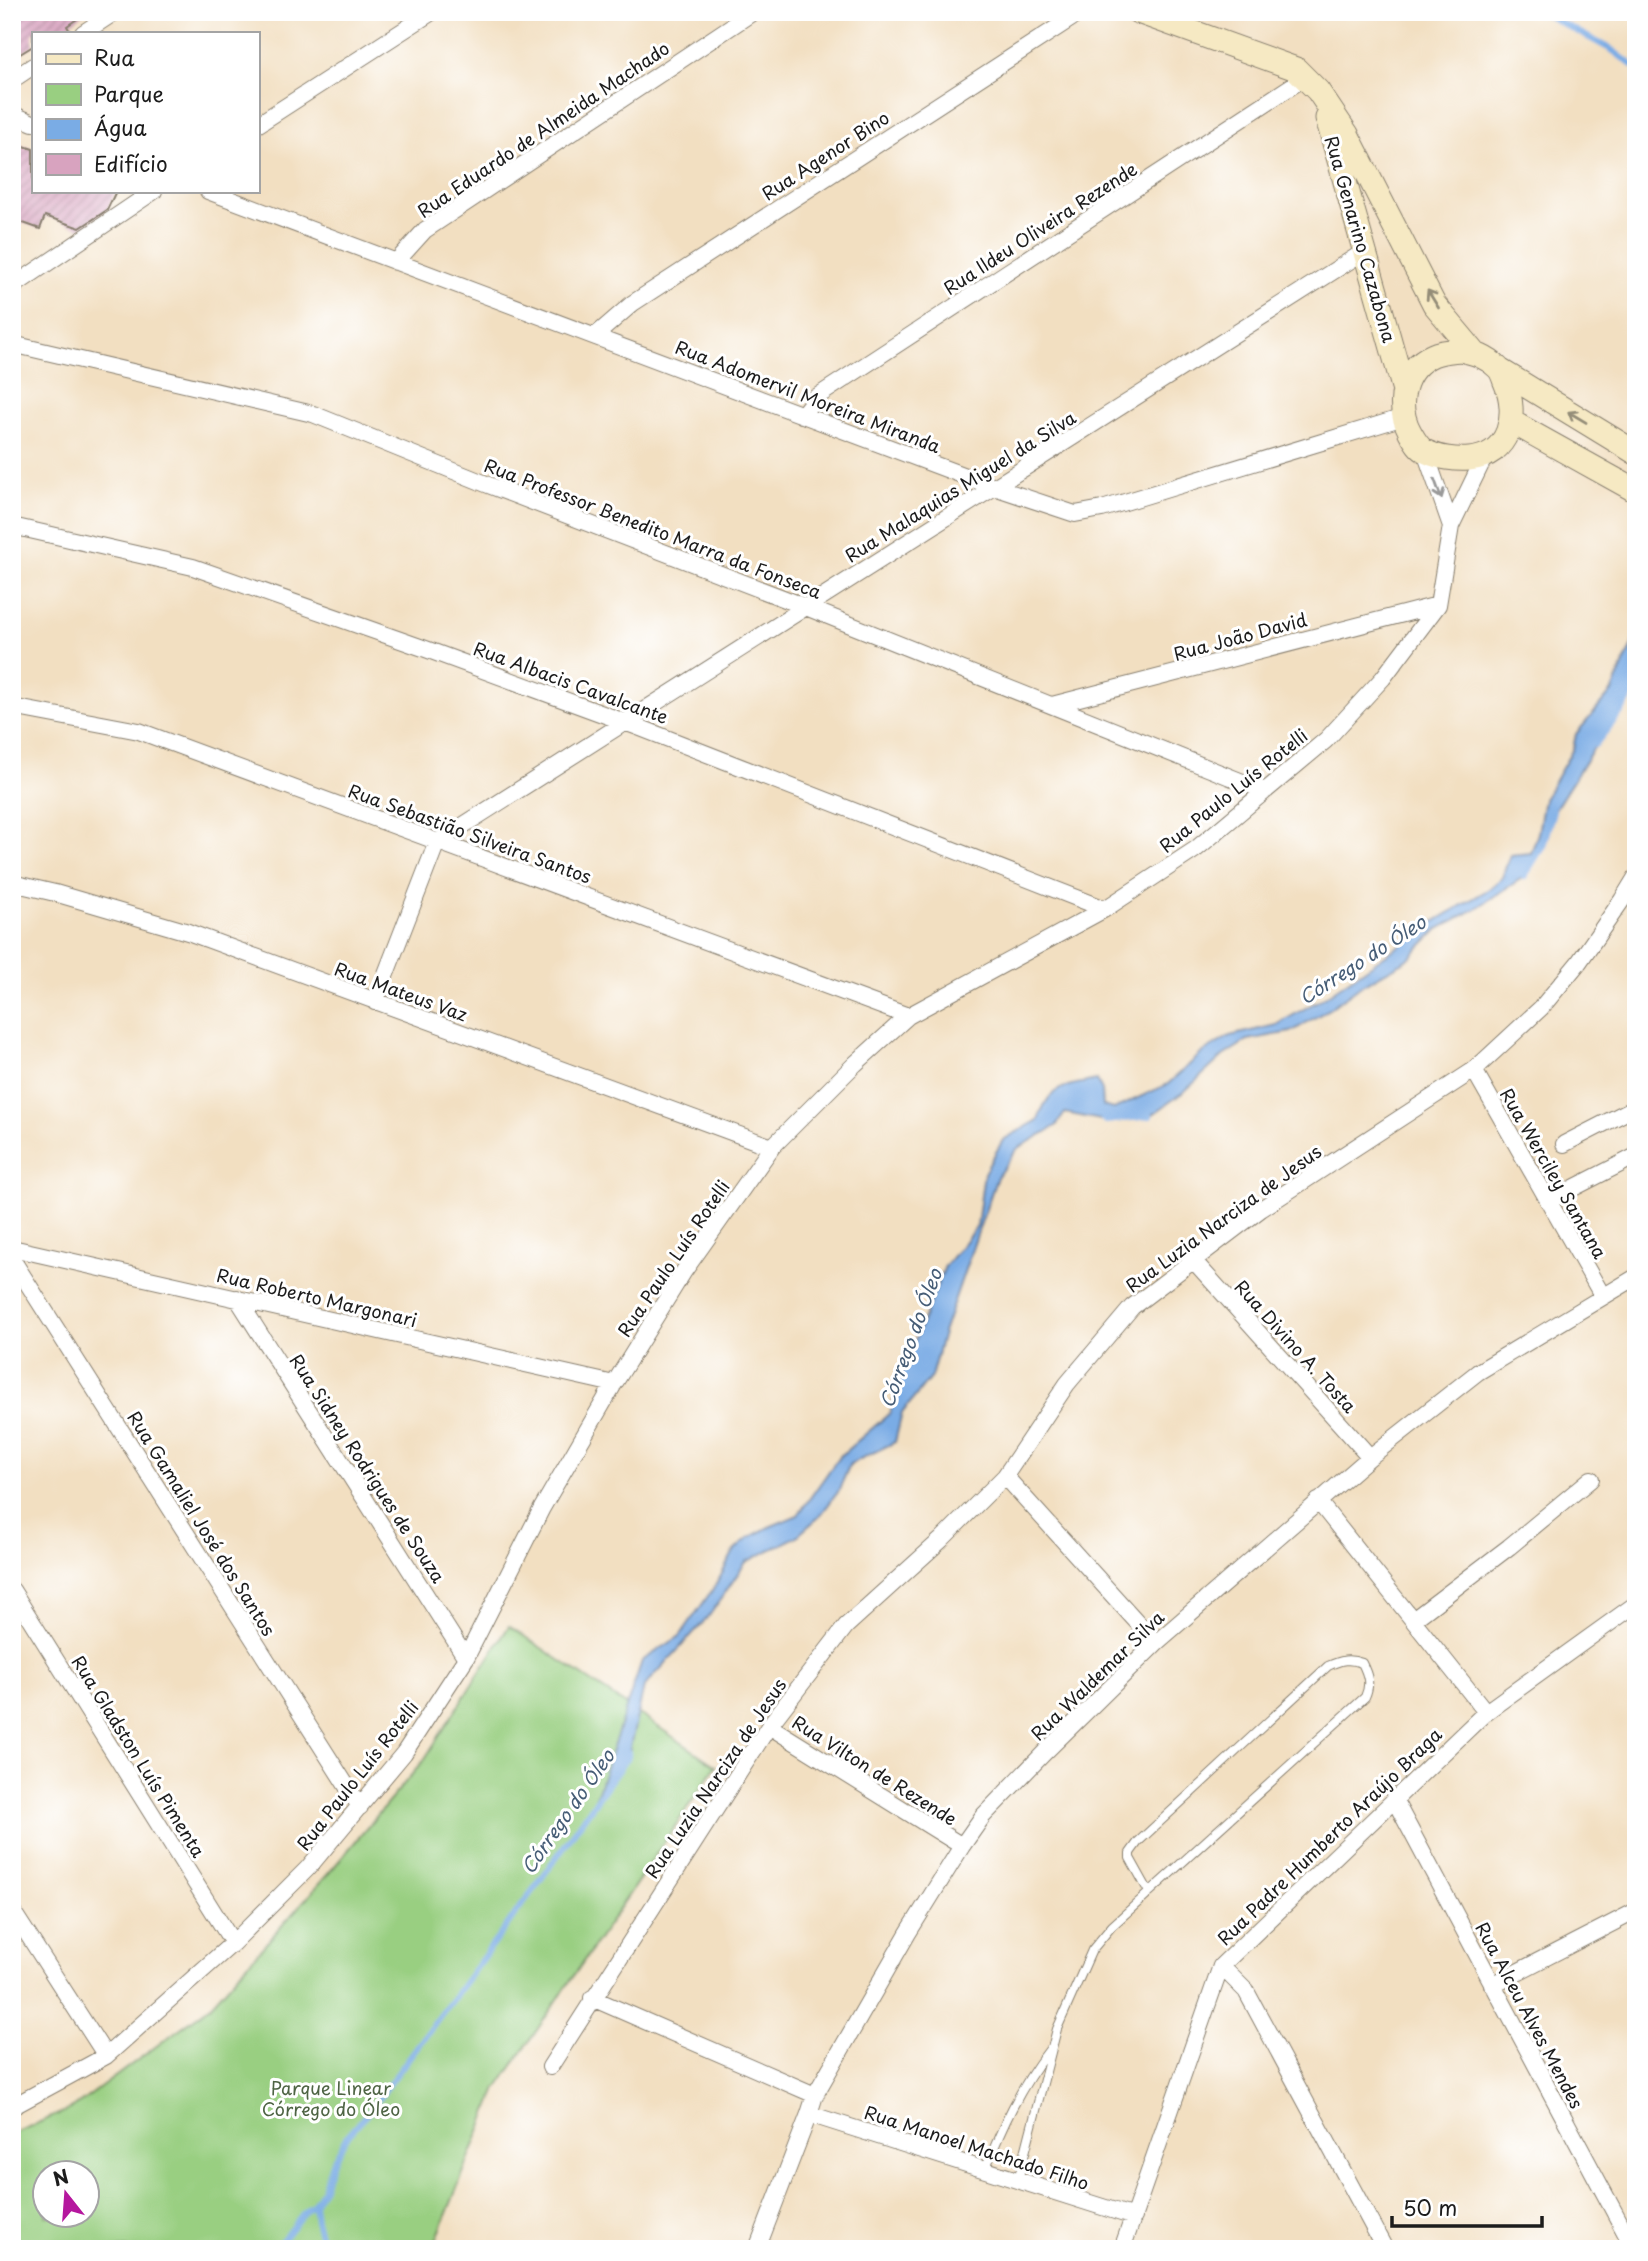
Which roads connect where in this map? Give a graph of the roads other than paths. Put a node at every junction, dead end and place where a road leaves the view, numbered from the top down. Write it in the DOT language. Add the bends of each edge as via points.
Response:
graph roads {
  1 [pos="115,12"];
  2 [pos="432,12"];
  3 [pos="753,12"];
  4 [pos="1081,12"];
  5 [pos="1138,12"];
  6 [pos="85,32"];
  7 [pos="32,67"];
  8 [pos="12,80"];
  9 [pos="1311,85"];
  10 [pos="12,114"];
  11 [pos="32,122"];
  12 [pos="259,124"];
  13 [pos="153,192"];
  14 [pos="211,192"];
  15 [pos="1364,251"];
  16 [pos="396,261"];
  17 [pos="12,287"];
  18 [pos="595,336"];
  19 [pos="12,344"];
  20 [pos="1475,353"];
  21 [pos="1500,370"];
  22 [pos="1404,387"];
  23 [pos="802,415"];
  24 [pos="1404,417"];
  25 [pos="1512,422"];
  26 [pos="1424,452"];
  27 [pos="1636,453"];
  28 [pos="1485,456"];
  29 [pos="994,487"];
  30 [pos="1636,491"];
  31 [pos="12,526"];
  32 [pos="1451,526"];
  33 [pos="1438,605"];
  34 [pos="806,607"];
  35 [pos="1052,705"];
  36 [pos="12,707"];
  37 [pos="624,722"];
  38 [pos="1265,791"];
  39 [pos="438,842"];
  40 [pos="1636,877"];
  41 [pos="12,883"];
  42 [pos="1629,906"];
  43 [pos="1105,909"];
  44 [pos="375,1002"];
  45 [pos="908,1016"];
  46 [pos="1474,1070"];
  47 [pos="1636,1107"];
  48 [pos="1564,1144"];
  49 [pos="772,1147"];
  50 [pos="1636,1156"];
  51 [pos="1548,1201"];
  52 [pos="12,1248"];
  53 [pos="12,1259"];
  54 [pos="1193,1260"];
  55 [pos="1636,1277"];
  56 [pos="1602,1295"];
  57 [pos="237,1298"];
  58 [pos="614,1384"];
  59 [pos="1370,1457"];
  60 [pos="1005,1476"];
  61 [pos="1591,1479"];
  62 [pos="1318,1501"];
  63 [pos="12,1590"];
  64 [pos="1636,1604"];
  65 [pos="1413,1620"];
  66 [pos="1156,1643"];
  67 [pos="466,1658"];
  68 [pos="1486,1712"];
  69 [pos="769,1726"];
  70 [pos="1394,1799"];
  71 [pos="360,1807"];
  72 [pos="962,1846"];
  73 [pos="1149,1892"];
  74 [pos="12,1910"];
  75 [pos="1636,1911"];
  76 [pos="233,1942"];
  77 [pos="1221,1966"];
  78 [pos="1492,1985"];
  79 [pos="592,1998"];
  80 [pos="1053,2045"];
  81 [pos="106,2056"];
  82 [pos="550,2067"];
  83 [pos="814,2095"];
  84 [pos="12,2107"];
  85 [pos="809,2114"];
  86 [pos="985,2170"];
  87 [pos="1018,2180"];
  88 [pos="1134,2217"];
  89 [pos="757,2249"];
  90 [pos="1122,2249"];
  91 [pos="1385,2249"];
  92 [pos="1634,2249"];
  1 -- 6 [label="street"];
  2 -- 12 [label="street"];
  3 -- 16 [label="street, Rua Eduardo de Almeida Machado" via="425,230"];
  4 -- 18 [label="street, Rua Agenor Bino" via="633,303"];
  5 -- 9 [label="street, Rua Genarino Cazabona" via="1296,69"];
  7 -- 8 [label="street"];
  9 -- 15 [label="street, Rua Genarino Cazabona" via="1337,150"];
  20 -- 9 [label="street, Rua Genarino Cazabona, one-way" via="1434,304 1348,134"];
  9 -- 23 [label="street, Rua Ildeu Oliveira Rezende" via="816,398"];
  10 -- 11 [label="street"];
  13 -- 17 [label="street"];
  14 -- 16 [label="street, Rua Adomervil Moreira Miranda"];
  15 -- 22 [label="street, Rua Genarino Cazabona"];
  15 -- 29 [label="street, Rua Malaquias Miguel da Silva"];
  16 -- 18 [label="street, Rua Adomervil Moreira Miranda"];
  18 -- 23 [label="street, Rua Adomervil Moreira Miranda"];
  19 -- 34 [label="street, Rua Professor Benedito Marra da Fonseca" via="313,414"];
  20 -- 21 [label="street"];
  20 -- 22 [label="street" via="1460,350 1432,355 1417,366"];
  21 -- 25 [label="street" via="1511,395"];
  27 -- 21 [label="street, one-way"];
  22 -- 24 [label="street"];
  23 -- 29 [label="street, Rua Adomervil Moreira Miranda"];
  24 -- 26 [label="street"];
  24 -- 29 [label="street, Rua Adomervil Moreira Miranda" via="1075,514"];
  25 -- 28 [label="street" via="1499,447"];
  25 -- 30 [label="street"];
  26 -- 28 [label="street" via="1456,459"];
  26 -- 32 [label="street, Rua Paulo Luís Rotelli, one-way"];
  28 -- 32 [label="street, Rua Paulo Luís Rotelli"];
  29 -- 34 [label="street, Rua Malaquias Miguel da Silva"];
  31 -- 37 [label="street, Rua Albacis Cavalcante" via="193,567"];
  32 -- 33 [label="street, Rua Paulo Luís Rotelli"];
  33 -- 35 [label="street, Rua João David"];
  33 -- 38 [label="street, Rua Paulo Luís Rotelli" via="1383,678 1326,740"];
  34 -- 35 [label="street, Rua Professor Benedito Marra da Fonseca"];
  34 -- 37 [label="street, Rua Malaquias Miguel da Silva"];
  35 -- 38 [label="street, Rua Professor Benedito Marra da Fonseca"];
  36 -- 39 [label="street, Rua Sebastião Silveira Santos" via="139,731"];
  37 -- 39 [label="street, Rua Malaquias Miguel da Silva"];
  37 -- 43 [label="street, Rua Albacis Cavalcante"];
  38 -- 43 [label="street, Rua Paulo Luís Rotelli" via="1196,849"];
  39 -- 44 [label="street"];
  39 -- 45 [label="street, Rua Sebastião Silveira Santos"];
  40 -- 42 [label="street, Rua Luzia Narciza de Jesus"];
  41 -- 44 [label="street, Rua Mateus Vaz" via="188,932"];
  42 -- 46 [label="street, Rua Luzia Narciza de Jesus" via="1541,1008"];
  43 -- 45 [label="street, Rua Paulo Luís Rotelli"];
  44 -- 49 [label="street, Rua Mateus Vaz"];
  45 -- 49 [label="street, Rua Paulo Luís Rotelli"];
  46 -- 51 [label="street, Rua Werciley Santana"];
  46 -- 54 [label="street, Rua Luzia Narciza de Jesus" via="1272,1202"];
  47 -- 48 [label="street"];
  49 -- 58 [label="street, Rua Paulo Luís Rotelli" via="684,1271"];
  50 -- 51 [label="street"];
  51 -- 56 [label="street, Rua Werciley Santana"];
  52 -- 57 [label="street, Rua Roberto Margonari"];
  53 -- 71 [label="street, Rua Gamaliel José dos Santos"];
  54 -- 59 [label="street, Rua Divino A. Tosta"];
  54 -- 60 [label="street, Rua Luzia Narciza de Jesus" via="1132,1307 1067,1384"];
  55 -- 56 [label="street, Rua Waldemar Silva"];
  56 -- 59 [label="street, Rua Waldemar Silva" via="1478,1372"];
  57 -- 58 [label="street, Rua Roberto Margonari"];
  57 -- 67 [label="street, Rua Sidney Rodrigues de Souza"];
  58 -- 67 [label="street, Rua Paulo Luís Rotelli" via="542,1508"];
  59 -- 62 [label="street, Rua Waldemar Silva"];
  60 -- 66 [label="street"];
  60 -- 69 [label="street, Rua Luzia Narciza de Jesus" via="846,1626"];
  61 -- 65 [label="street"];
  62 -- 65 [label="street"];
  62 -- 66 [label="street, Rua Waldemar Silva"];
  63 -- 76 [label="street, Rua Gladston Luís Pimenta"];
  64 -- 68 [label="street, Rua Padre Humberto Araújo Braga"];
  65 -- 68 [label="street"];
  66 -- 72 [label="street, Rua Waldemar Silva" via="983,1816"];
  67 -- 71 [label="street, Rua Paulo Luís Rotelli" via="404,1753"];
  68 -- 70 [label="street, Rua Padre Humberto Araújo Braga"];
  69 -- 72 [label="street, Rua Vilton de Rezende"];
  69 -- 79 [label="street, Rua Luzia Narciza de Jesus"];
  70 -- 77 [label="street, Rua Padre Humberto Araújo Braga"];
  70 -- 78 [label="street, Rua Alceu Alves Mendes"];
  71 -- 76 [label="street, Rua Paulo Luís Rotelli" via="308,1868"];
  72 -- 83 [label="street, Rua Waldemar Silva"];
  73 -- 73 [label="lane" via="1365,1696 1368,1675 1362,1663 1352,1659 1328,1666 1138,1842 1130,1858"];
  73 -- 80 [label="lane" via="1092,1950"];
  74 -- 81 [label="street"];
  75 -- 78 [label="street"];
  76 -- 81 [label="street, Rua Paulo Luís Rotelli"];
  77 -- 88 [label="street, Rua Padre Humberto Araújo Braga"];
  77 -- 91 [label="street" via="1246,1991"];
  78 -- 92 [label="street, Rua Alceu Alves Mendes"];
  79 -- 82 [label="street, Rua Luzia Narciza de Jesus"];
  79 -- 83 [label="street"];
  80 -- 86 [label="lane" via="1013,2104"];
  80 -- 87 [label="lane"];
  81 -- 84 [label="street, Rua Paulo Luís Rotelli"];
  83 -- 85 [label="street, Rua Waldemar Silva"];
  85 -- 86 [label="street, Rua Manoel Machado Filho"];
  85 -- 89 [label="street, Rua Waldemar Silva"];
  86 -- 87 [label="street, Rua Manoel Machado Filho"];
  87 -- 88 [label="street, Rua Manoel Machado Filho"];
  88 -- 90 [label="street, Rua Padre Humberto Araújo Braga"];
}
